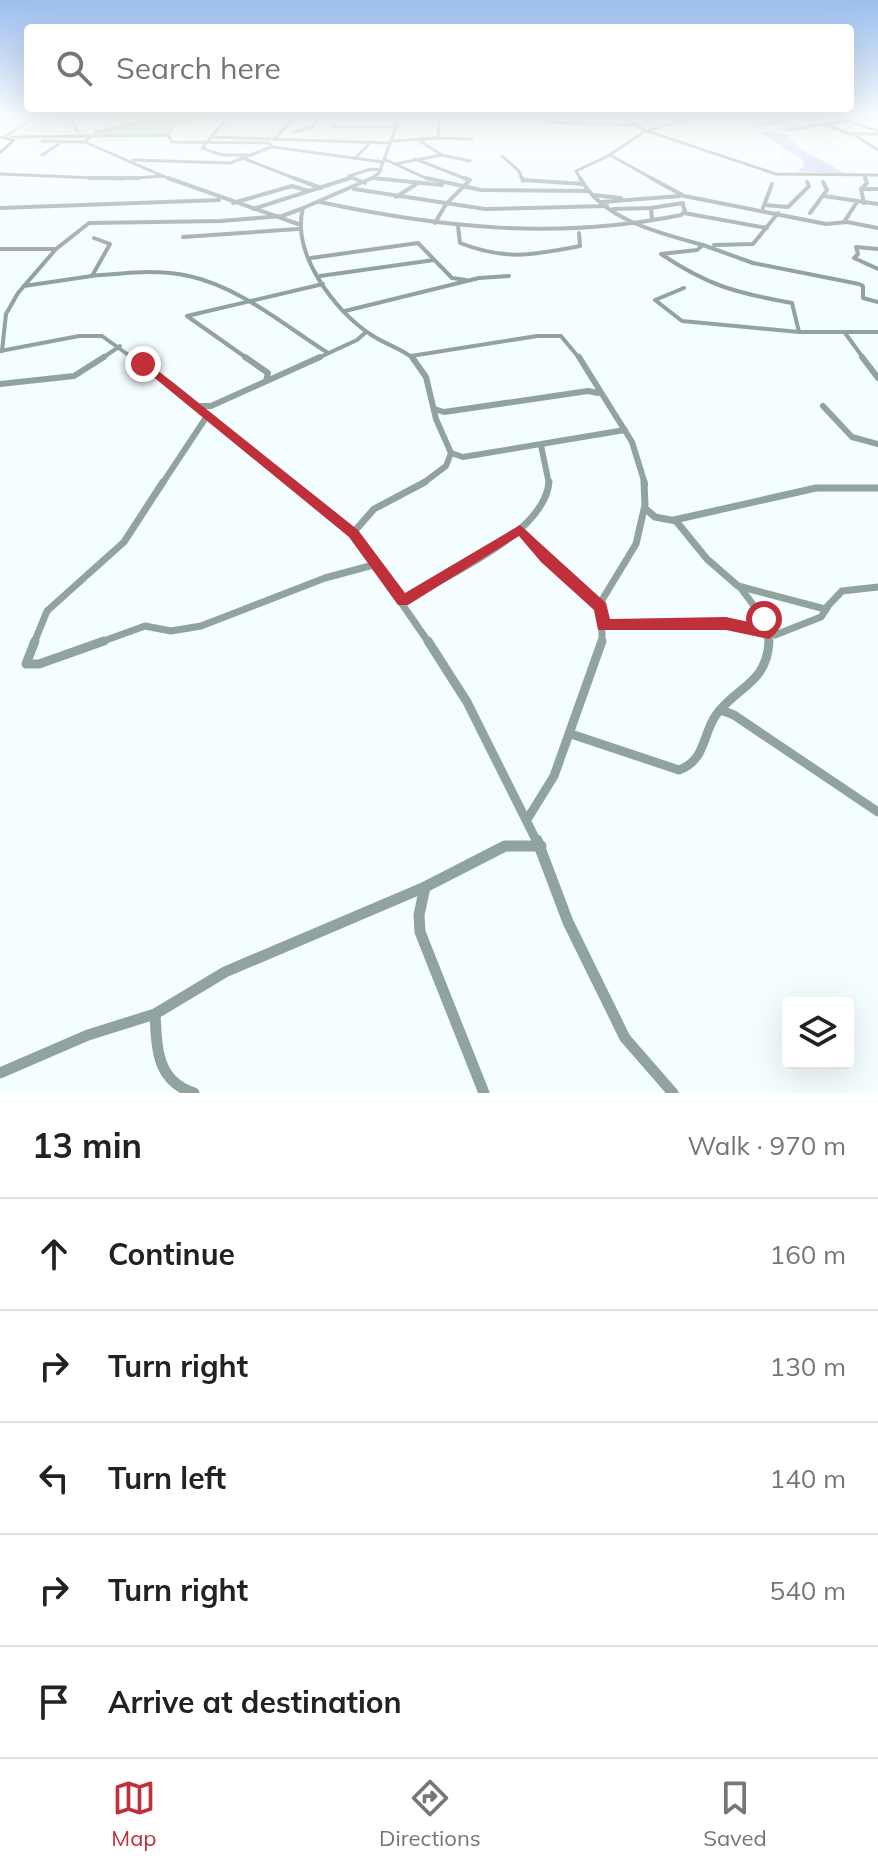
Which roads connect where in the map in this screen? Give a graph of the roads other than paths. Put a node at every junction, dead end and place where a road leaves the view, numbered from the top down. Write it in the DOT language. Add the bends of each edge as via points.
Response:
graph roads {
  1 [pos="147,167"];
  2 [pos="266,167"];
  3 [pos="378,167"];
  4 [pos="384,167"];
  5 [pos="401,167"];
  6 [pos="438,167"];
  7 [pos="512,167"];
  8 [pos="583,167"];
  9 [pos="631,167"];
  10 [pos="758,167"];
  11 [pos="0,174"];
  12 [pos="878,175"];
  13 [pos="164,176"];
  14 [pos="865,176"];
  15 [pos="350,178"];
  16 [pos="371,178"];
  17 [pos="523,180"];
  18 [pos="807,182"];
  19 [pos="823,182"];
  20 [pos="365,183"];
  21 [pos="418,183"];
  22 [pos="584,184"];
  23 [pos="772,184"];
  24 [pos="442,185"];
  25 [pos="466,187"];
  26 [pos="322,188"];
  27 [pos="352,189"];
  28 [pos="861,189"];
  29 [pos="878,189"];
  30 [pos="311,191"];
  31 [pos="524,191"];
  32 [pos="547,191"];
  33 [pos="590,193"];
  34 [pos="305,194"];
  35 [pos="334,195"];
  36 [pos="683,196"];
  37 [pos="824,196"];
  38 [pos="394,197"];
  39 [pos="740,197"];
  40 [pos="225,200"];
  41 [pos="639,200"];
  42 [pos="705,200"];
  43 [pos="600,202"];
  44 [pos="857,202"];
  45 [pos="232,203"];
  46 [pos="315,203"];
  47 [pos="864,203"];
  48 [pos="446,204"];
  49 [pos="878,204"];
  50 [pos="683,205"];
  51 [pos="739,206"];
  52 [pos="764,207"];
  53 [pos="0,208"];
  54 [pos="303,208"];
  55 [pos="608,208"];
  56 [pos="651,208"];
  57 [pos="252,209"];
  58 [pos="554,209"];
  59 [pos="684,213"];
  60 [pos="778,213"];
  61 [pos="810,213"];
  62 [pos="703,214"];
  63 [pos="277,217"];
  64 [pos="652,220"];
  65 [pos="844,222"];
  66 [pos="435,223"];
  67 [pos="638,223"];
  68 [pos="298,226"];
  69 [pos="458,226"];
  70 [pos="767,228"];
  71 [pos="878,228"];
  72 [pos="579,233"];
  73 [pos="183,237"];
  74 [pos="94,238"];
  75 [pos="703,245"];
  76 [pos="0,249"];
  77 [pos="56,249"];
  78 [pos="878,249"];
  79 [pos="311,258"];
  80 [pos="434,260"];
  81 [pos="878,269"];
  82 [pos="91,276"];
  83 [pos="320,276"];
  84 [pos="509,276"];
  85 [pos="466,280"];
  86 [pos="323,284"];
  87 [pos="24,286"];
  88 [pos="684,288"];
  89 [pos="242,302"];
  90 [pos="878,302"];
  91 [pos="345,311"];
  92 [pos="799,332"];
  93 [pos="878,332"];
  94 [pos="845,333"];
  95 [pos="367,335"];
  96 [pos="120,346"];
  97 [pos="1,351"];
  98 [pos="328,353"];
  99 [pos="411,356"];
  100 [pos="878,378"];
  101 [pos="266,381"];
  102 [pos="0,384"];
  103 [pos="598,393"];
  104 [pos="195,406"];
  105 [pos="211,406"];
  106 [pos="823,406"];
  107 [pos="434,409"];
  108 [pos="206,415"];
  109 [pos="625,430"];
  110 [pos="878,444"];
  111 [pos="541,445"];
  112 [pos="451,453"];
  113 [pos="878,488"];
  114 [pos="647,510"];
  115 [pos="674,520"];
  116 [pos="520,529"];
  117 [pos="353,533"];
  118 [pos="377,564"];
  119 [pos="740,587"];
  120 [pos="878,587"];
  121 [pos="403,601"];
  122 [pos="601,608"];
  123 [pos="827,608"];
  124 [pos="604,625"];
  125 [pos="769,633"];
  126 [pos="721,710"];
  127 [pos="571,734"];
  128 [pos="878,812"];
  129 [pos="528,818"];
  130 [pos="541,846"];
  131 [pos="425,887"];
  132 [pos="155,1014"];
  133 [pos="0,1073"];
  134 [pos="194,1093"];
  135 [pos="484,1093"];
  136 [pos="673,1093"];
  1 -- 13 [label="street"];
  2 -- 26 [label="street"];
  3 -- 15 [label="street"];
  4 -- 16 [label="street"];
  5 -- 24 [label="street"];
  6 -- 25 [label="street" via="470,180"];
  7 -- 17 [label="street"];
  8 -- 22 [label="street" via="576,170"];
  9 -- 36 [label="street"];
  10 -- 14 [label="street" via="780,175"];
  11 -- 13 [label="street"];
  12 -- 14 [label="street"];
  13 -- 40 [label="street"];
  14 -- 28 [label="street"];
  15 -- 20 [label="street"];
  15 -- 26 [label="street"];
  16 -- 20 [label="street"];
  16 -- 21 [label="street"];
  17 -- 22 [label="street"];
  17 -- 31 [label="street"];
  18 -- 52 [label="street" via="809,186 788,207"];
  19 -- 37 [label="street"];
  20 -- 27 [label="street"];
  21 -- 24 [label="street"];
  21 -- 38 [label="street"];
  22 -- 33 [label="street"];
  23 -- 52 [label="street"];
  24 -- 25 [label="street"];
  25 -- 31 [label="street"];
  25 -- 48 [label="street"];
  26 -- 30 [label="street"];
  26 -- 35 [label="street"];
  27 -- 35 [label="street"];
  27 -- 38 [label="street"];
  28 -- 29 [label="street"];
  28 -- 47 [label="street"];
  30 -- 34 [label="street"];
  30 -- 45 [label="street" via="292,186"];
  31 -- 32 [label="street"];
  32 -- 33 [label="street"];
  32 -- 58 [label="street"];
  33 -- 41 [label="street"];
  33 -- 43 [label="street"];
  34 -- 46 [label="street"];
  34 -- 57 [label="street"];
  35 -- 46 [label="street"];
  36 -- 41 [label="street"];
  36 -- 42 [label="street"];
  36 -- 50 [label="street"];
  37 -- 44 [label="street"];
  37 -- 61 [label="street"];
  38 -- 48 [label="street"];
  39 -- 51 [label="street"];
  40 -- 45 [label="street"];
  40 -- 53 [label="street"];
  41 -- 43 [label="street"];
  42 -- 51 [label="street"];
  42 -- 62 [label="street"];
  43 -- 55 [label="street"];
  44 -- 47 [label="street"];
  44 -- 65 [label="street"];
  45 -- 57 [label="street"];
  46 -- 54 [label="street"];
  46 -- 66 [label="street"];
  47 -- 49 [label="street"];
  48 -- 58 [label="street"];
  48 -- 66 [label="street"];
  50 -- 56 [label="street"];
  50 -- 59 [label="street"];
  51 -- 52 [label="street"];
  52 -- 60 [label="street"];
  54 -- 63 [label="street"];
  54 -- 68 [label="street"];
  55 -- 56 [label="street"];
  55 -- 58 [label="street"];
  55 -- 67 [label="street"];
  56 -- 64 [label="street"];
  57 -- 63 [label="street"];
  59 -- 62 [label="street"];
  59 -- 64 [label="street"];
  60 -- 65 [label="street" via="826,224"];
  60 -- 70 [label="street"];
  62 -- 70 [label="street"];
  63 -- 68 [label="street"];
  63 -- 77 [label="street" via="94,222"];
  64 -- 67 [label="street"];
  65 -- 71 [label="street"];
  66 -- 69 [label="street"];
  67 -- 72 [label="street"];
  67 -- 75 [label="street"];
  68 -- 73 [label="street"];
  68 -- 79 [label="street"];
  69 -- 72 [label="street"];
  69 -- 72 [label="street" via="460,243 501,256 580,246"];
  70 -- 75 [label="street" via="751,244"];
  74 -- 82 [label="street" via="110,244"];
  75 -- 90 [label="street" via="753,263 859,284 863,298"];
  75 -- 92 [label="street" via="661,254 701,281 790,301"];
  76 -- 77 [label="street"];
  77 -- 87 [label="street"];
  78 -- 81 [label="street" via="856,247 854,258"];
  79 -- 80 [label="street" via="415,243"];
  79 -- 83 [label="street"];
  80 -- 83 [label="street"];
  80 -- 85 [label="street" via="452,278"];
  82 -- 87 [label="street"];
  82 -- 89 [label="street" via="183,275"];
  83 -- 86 [label="street"];
  84 -- 85 [label="street"];
  85 -- 91 [label="street"];
  86 -- 89 [label="street"];
  86 -- 91 [label="street"];
  87 -- 97 [label="street" via="6,314"];
  88 -- 92 [label="street" via="655,300 682,321"];
  89 -- 98 [label="street"];
  89 -- 101 [label="street" via="187,317 266,371"];
  91 -- 95 [label="street"];
  92 -- 94 [label="street"];
  93 -- 94 [label="street"];
  94 -- 100 [label="street"];
  95 -- 98 [label="street"];
  95 -- 99 [label="street"];
  96 -- 97 [label="street" via="90,335"];
  96 -- 102 [label="street" via="74,376"];
  96 -- 104 [label="street"];
  98 -- 101 [label="street"];
  99 -- 103 [label="street" via="556,335 573,349"];
  99 -- 107 [label="street" via="423,369"];
  101 -- 105 [label="street"];
  103 -- 107 [label="street"];
  103 -- 109 [label="street"];
  104 -- 105 [label="street"];
  104 -- 108 [label="street"];
  105 -- 108 [label="street"];
  106 -- 110 [label="street" via="852,437"];
  107 -- 112 [label="street"];
  108 -- 117 [label="street"];
  108 -- 118 [label="street" via="124,542 54,603 26,664 62,657 145,626 167,632 206,624 344,571"];
  109 -- 111 [label="street"];
  109 -- 114 [label="street" via="644,473"];
  111 -- 112 [label="street" via="463,457"];
  111 -- 116 [label="street" via="549,468 548,494"];
  112 -- 117 [label="street" via="444,468 364,516"];
  113 -- 115 [label="street" via="816,488"];
  114 -- 115 [label="street"];
  114 -- 122 [label="street" via="635,551"];
  115 -- 119 [label="street"];
  116 -- 121 [label="street"];
  116 -- 122 [label="street"];
  117 -- 118 [label="street"];
  118 -- 121 [label="street"];
  119 -- 123 [label="street"];
  119 -- 125 [label="street"];
  120 -- 123 [label="street" via="842,591"];
  121 -- 129 [label="street" via="467,702"];
  122 -- 124 [label="street"];
  123 -- 125 [label="street" via="821,617"];
  124 -- 125 [label="street" via="726,623"];
  124 -- 127 [label="street"];
  125 -- 126 [label="street" via="768,663"];
  126 -- 127 [label="street" via="700,756 683,769"];
  126 -- 128 [label="street"];
  127 -- 129 [label="street" via="554,776"];
  129 -- 130 [label="street"];
  130 -- 131 [label="street" via="505,846"];
  130 -- 136 [label="street" via="568,922 625,1038"];
  131 -- 132 [label="street" via="225,972"];
  131 -- 135 [label="street" via="420,932"];
  132 -- 133 [label="street" via="88,1035"];
  132 -- 134 [label="street" via="166,1081"];
}
